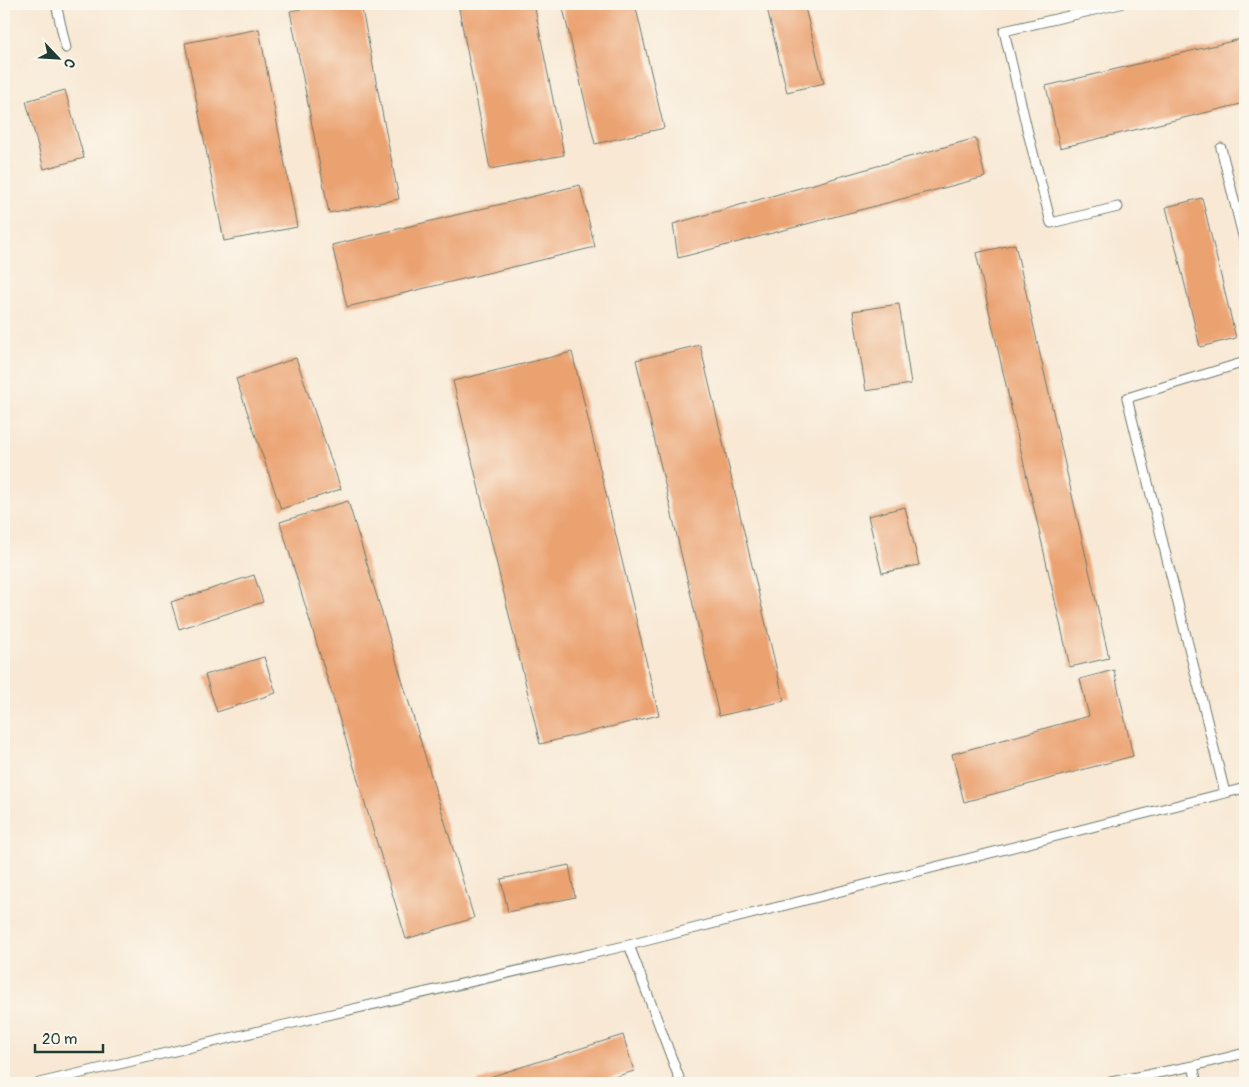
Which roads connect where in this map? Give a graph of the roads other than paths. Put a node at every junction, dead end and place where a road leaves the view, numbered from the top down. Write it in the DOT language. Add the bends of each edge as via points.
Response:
graph roads {
  1 [pos="56,4"];
  2 [pos="1120,4"];
  3 [pos="66,48"];
  4 [pos="1221,148"];
  5 [pos="1118,207"];
  6 [pos="1245,244"];
  7 [pos="1245,362"];
  8 [pos="1245,788"];
  9 [pos="1224,793"];
  10 [pos="629,945"];
  11 [pos="1245,1053"];
  12 [pos="1193,1066"];
  13 [pos="38,1083"];
  14 [pos="681,1083"];
  15 [pos="1106,1083"];
  16 [pos="1197,1083"];
  1 -- 3 [label="lane"];
  2 -- 5 [label="lane" via="1004,31 1051,223"];
  4 -- 6 [label="lane"];
  7 -- 9 [label="lane" via="1127,398"];
  8 -- 9 [label="lane"];
  9 -- 10 [label="lane"];
  10 -- 13 [label="lane"];
  10 -- 14 [label="lane"];
  11 -- 12 [label="lane"];
  12 -- 15 [label="lane"];
  12 -- 16 [label="lane"];
}
